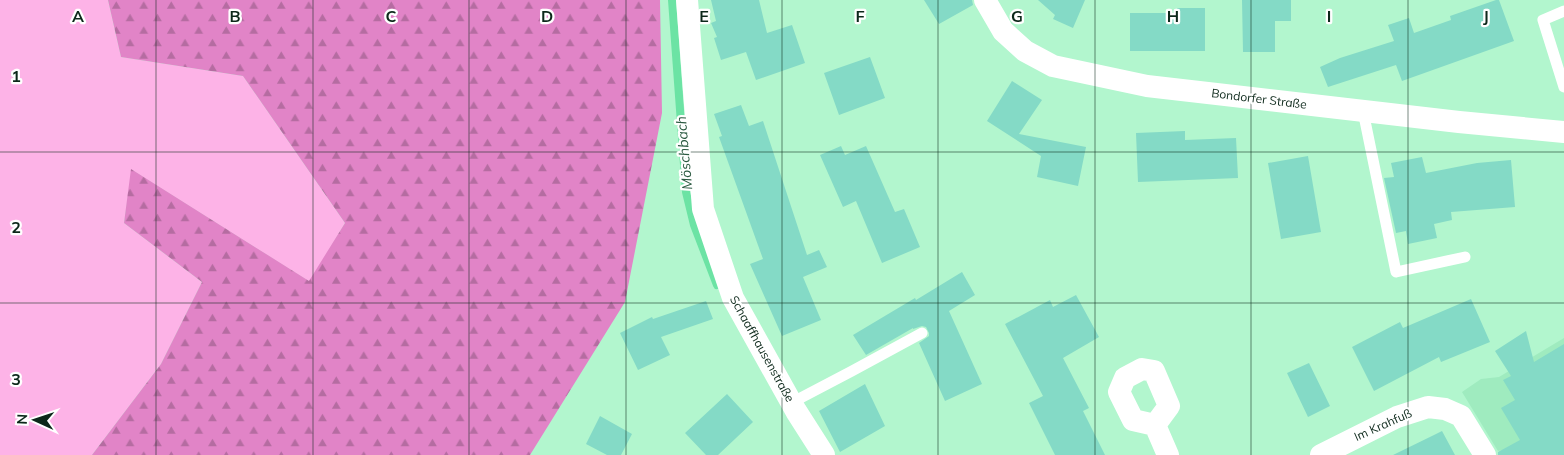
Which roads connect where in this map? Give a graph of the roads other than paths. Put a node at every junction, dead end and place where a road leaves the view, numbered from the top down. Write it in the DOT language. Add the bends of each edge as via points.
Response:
graph roads {
  1 [pos="687,0"];
  2 [pos="985,0"];
  3 [pos="1564,11"];
  4 [pos="1564,87"];
  5 [pos="1363,111"];
  6 [pos="1564,132"];
  7 [pos="1465,256"];
  8 [pos="922,333"];
  9 [pos="791,403"];
  10 [pos="1155,425"];
  11 [pos="824,455"];
  12 [pos="1168,455"];
  13 [pos="1321,455"];
  14 [pos="1485,455"];
  1 -- 9 [label="street, Schaaffhausenstraße" via="703,209 732,298"];
  2 -- 5 [label="street, Bondorfer Straße" via="1003,31 1025,51 1053,66 1147,86"];
  3 -- 4 [label="lane" via="1543,20"];
  5 -- 6 [label="street, Bondorfer Straße"];
  5 -- 7 [label="lane" via="1396,272"];
  8 -- 9 [label="lane"];
  9 -- 11 [label="street, Schaaffhausenstraße"];
  10 -- 12 [label="street"];
  13 -- 14 [label="street, Im Krahfuß" via="1397,417 1428,407 1445,409 1460,416"];
}
